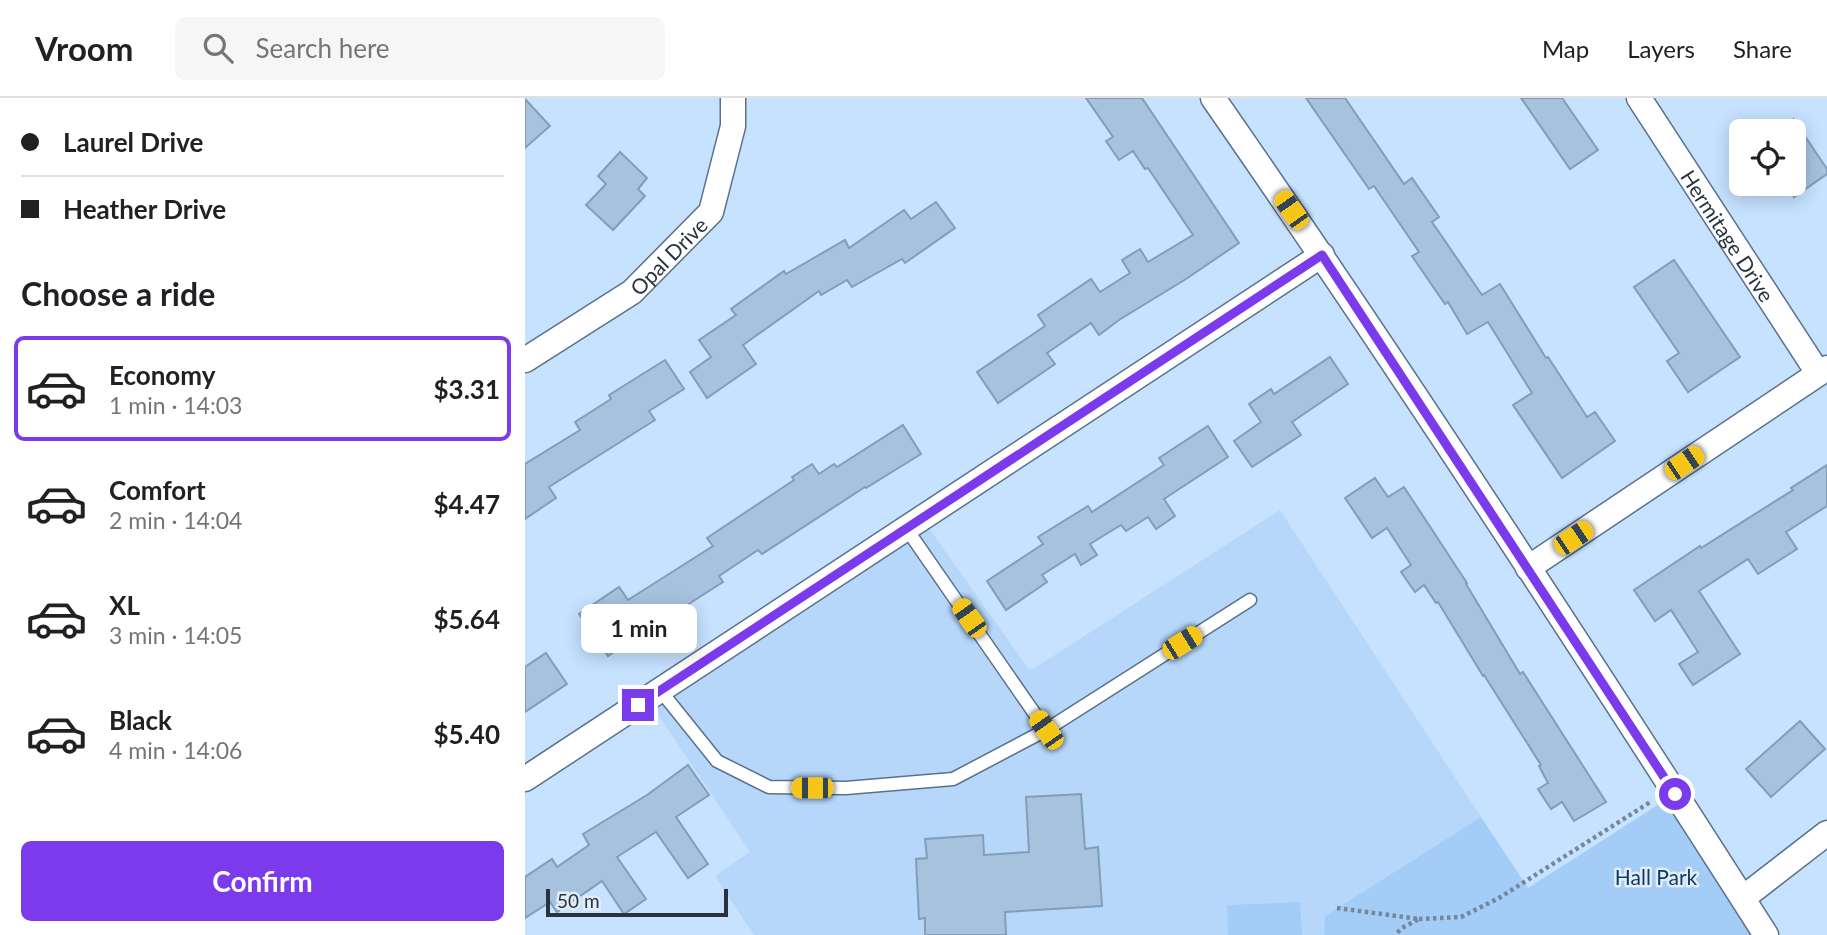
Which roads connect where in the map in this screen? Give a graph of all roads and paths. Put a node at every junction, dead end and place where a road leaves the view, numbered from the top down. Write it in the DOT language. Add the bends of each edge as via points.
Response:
graph roads {
  1 [pos="733,98"];
  2 [pos="1213,98"];
  3 [pos="1639,98"];
  4 [pos="1322,255"];
  5 [pos="525,360"];
  6 [pos="1823,371"];
  7 [pos="906,528"];
  8 [pos="1528,568"];
  9 [pos="1250,600"];
  10 [pos="660,690"];
  11 [pos="1046,730"];
  12 [pos="525,779"];
  13 [pos="1652,801"];
  14 [pos="1827,832"];
  15 [pos="1743,898"];
  16 [pos="1337,908"];
  17 [pos="1419,919"];
  18 [pos="1395,935"];
  19 [pos="1766,935"];
  1 -- 5 [label="street, Opal Drive" via="733,126 711,212 632,292"];
  2 -- 4 [label="street"];
  3 -- 6 [label="street, Hermitage Drive"];
  4 -- 7 [label="street"];
  4 -- 8 [label="street"];
  6 -- 8 [label="street"];
  7 -- 10 [label="street"];
  7 -- 11 [label="lane"];
  8 -- 15 [label="street"];
  9 -- 11 [label="lane"];
  10 -- 11 [label="lane" via="717,761 769,788 846,788 953,779"];
  10 -- 12 [label="street"];
  13 -- 17 [label="path" via="1499,898 1461,917"];
  14 -- 15 [label="street"];
  15 -- 19 [label="street"];
  16 -- 17 [label="path"];
  17 -- 18 [label="path"];
}
